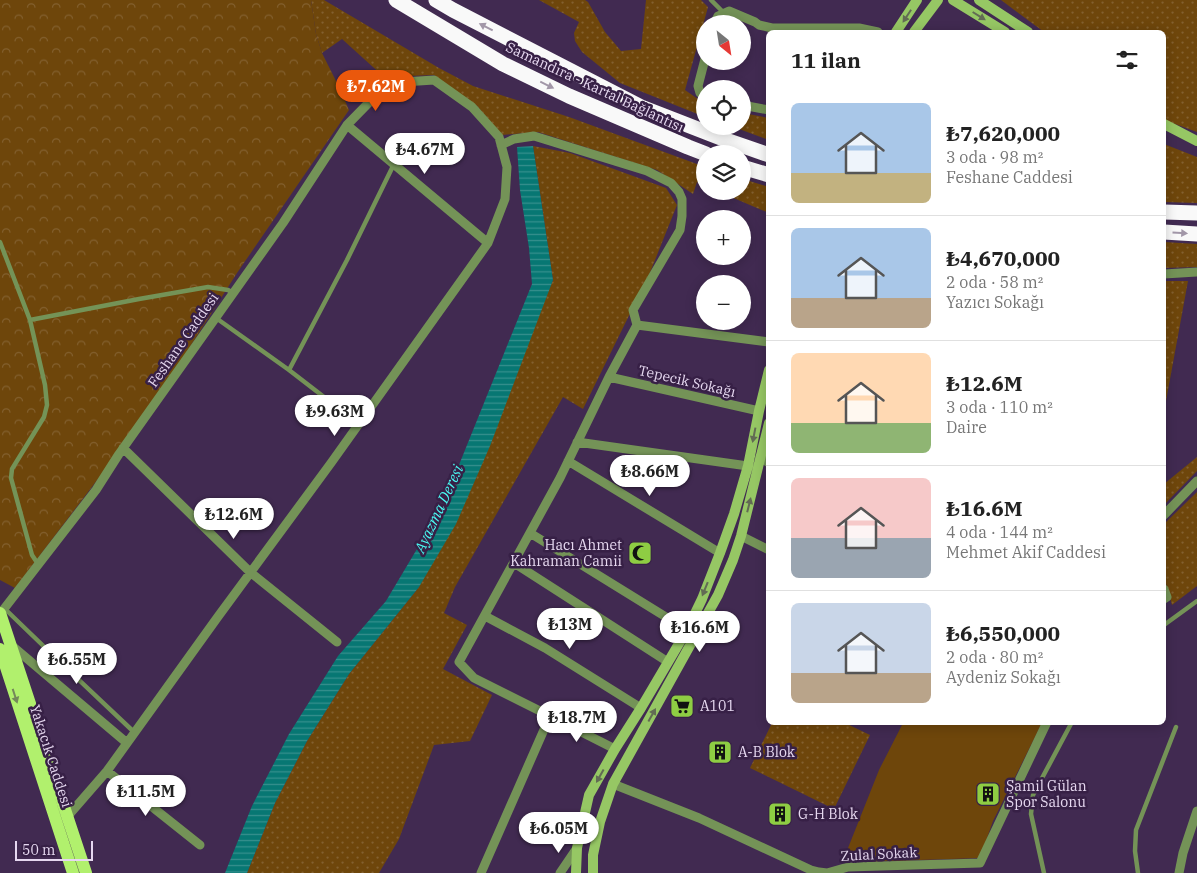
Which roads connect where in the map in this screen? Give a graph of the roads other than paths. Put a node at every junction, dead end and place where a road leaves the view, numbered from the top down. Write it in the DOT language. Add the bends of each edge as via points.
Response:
graph roads {
  1 [pos="396,0"];
  2 [pos="436,0"];
  3 [pos="711,0"];
  4 [pos="917,0"];
  5 [pos="938,0"];
  6 [pos="953,0"];
  7 [pos="979,0"];
  8 [pos="724,13"];
  9 [pos="720,15"];
  10 [pos="868,30"];
  11 [pos="897,30"];
  12 [pos="916,30"];
  13 [pos="1002,30"];
  14 [pos="1025,30"];
  15 [pos="751,107"];
  16 [pos="766,109"];
  17 [pos="347,125"];
  18 [pos="1166,125"];
  19 [pos="1197,141"];
  20 [pos="501,144"];
  21 [pos="696,150"];
  22 [pos="766,154"];
  23 [pos="394,164"];
  24 [pos="751,170"];
  25 [pos="766,174"];
  26 [pos="1166,212"];
  27 [pos="1197,213"];
  28 [pos="1166,232"];
  29 [pos="1197,234"];
  30 [pos="0,242"];
  31 [pos="488,243"];
  32 [pos="1197,272"];
  33 [pos="1166,274"];
  34 [pos="233,293"];
  35 [pos="216,318"];
  36 [pos="30,320"];
  37 [pos="637,325"];
  38 [pos="766,342"];
  39 [pos="289,370"];
  40 [pos="609,377"];
  41 [pos="766,382"];
  42 [pos="759,411"];
  43 [pos="358,424"];
  44 [pos="577,442"];
  45 [pos="766,445"];
  46 [pos="123,448"];
  47 [pos="764,460"];
  48 [pos="568,461"];
  49 [pos="748,466"];
  50 [pos="1197,481"];
  51 [pos="1166,513"];
  52 [pos="530,533"];
  53 [pos="741,536"];
  54 [pos="766,548"];
  55 [pos="720,553"];
  56 [pos="514,563"];
  57 [pos="38,564"];
  58 [pos="250,572"];
  59 [pos="1197,600"];
  60 [pos="2,612"];
  61 [pos="485,616"];
  62 [pos="1166,623"];
  63 [pos="687,630"];
  64 [pos="337,642"];
  65 [pos="4,655"];
  66 [pos="668,662"];
  67 [pos="680,664"];
  68 [pos="641,708"];
  69 [pos="550,716"];
  70 [pos="1046,725"];
  71 [pos="1070,725"];
  72 [pos="1176,727"];
  73 [pos="135,733"];
  74 [pos="637,742"];
  75 [pos="127,743"];
  76 [pos="615,749"];
  77 [pos="107,771"];
  78 [pos="613,784"];
  79 [pos="1197,811"];
  80 [pos="67,817"];
  81 [pos="200,846"];
  82 [pos="577,848"];
  83 [pos="73,873"];
  84 [pos="86,873"];
  85 [pos="481,873"];
  86 [pos="560,873"];
  87 [pos="576,873"];
  88 [pos="593,873"];
  89 [pos="827,873"];
  90 [pos="1044,873"];
  91 [pos="1138,873"];
  92 [pos="1179,873"];
  1 -- 21 [label="highway, Samandıra - Kartal Bağlantısı, one-way" via="503,64"];
  22 -- 2 [label="highway, Samandıra - Kartal Bağlantısı, one-way" via="641,106"];
  3 -- 8 [label="lane"];
  4 -- 11 [label="main road, one-way"];
  5 -- 12 [label="main road"];
  6 -- 13 [label="main road, one-way"];
  7 -- 14 [label="main road"];
  8 -- 9 [label="street"];
  8 -- 10 [label="street" via="729,11 772,28"];
  15 -- 16 [label="street"];
  17 -- 20 [label="street, Feshane Caddesi" via="388,83 434,80 472,107 499,137"];
  17 -- 23 [label="street"];
  17 -- 34 [label="street, Feshane Caddesi"];
  18 -- 19 [label="main road"];
  20 -- 31 [label="street" via="507,167 505,199"];
  20 -- 37 [label="street" via="514,138 534,136 647,171 671,183 679,192 682,199 680,230 633,310"];
  23 -- 31 [label="street"];
  23 -- 39 [label="lane"];
  24 -- 25 [label="highway"];
  26 -- 27 [label="highway"];
  28 -- 29 [label="highway, one-way"];
  30 -- 36 [label="lane"];
  31 -- 43 [label="street"];
  32 -- 33 [label="street"];
  34 -- 35 [label="street, Feshane Caddesi"];
  34 -- 36 [label="lane" via="208,287"];
  35 -- 39 [label="lane"];
  35 -- 46 [label="street, Feshane Caddesi"];
  36 -- 57 [label="lane" via="47,405 44,417 12,469 11,478 32,555"];
  37 -- 38 [label="street"];
  37 -- 40 [label="street"];
  39 -- 43 [label="lane"];
  40 -- 42 [label="street, Tepecik Sokağı"];
  40 -- 44 [label="street"];
  41 -- 42 [label="main road"];
  42 -- 49 [label="main road, one-way"];
  43 -- 58 [label="street"];
  44 -- 48 [label="street"];
  44 -- 49 [label="street"];
  45 -- 47 [label="main road"];
  46 -- 57 [label="street, Feshane Caddesi" via="96,490"];
  46 -- 58 [label="street"];
  47 -- 49 [label="main road"];
  53 -- 47 [label="main road, one-way"];
  48 -- 52 [label="street"];
  48 -- 55 [label="street"];
  49 -- 55 [label="main road"];
  50 -- 51 [label="street"];
  52 -- 56 [label="street"];
  52 -- 63 [label="street"];
  53 -- 54 [label="street"];
  53 -- 67 [label="main road" via="718,595"];
  55 -- 63 [label="main road, one-way"];
  56 -- 61 [label="street"];
  56 -- 66 [label="street"];
  57 -- 60 [label="street, Feshane Caddesi"];
  58 -- 64 [label="street"];
  58 -- 73 [label="street"];
  59 -- 62 [label="lane"];
  60 -- 65 [label="main road, Yakacık Caddesi"];
  60 -- 73 [label="lane"];
  61 -- 68 [label="street" via="546,648"];
  61 -- 69 [label="street" via="460,662 474,678"];
  63 -- 66 [label="main road"];
  65 -- 75 [label="street"];
  65 -- 80 [label="main road, Yakacık Caddesi"];
  65 -- 83 [label="main road, Yakacık Caddesi, one-way"];
  66 -- 67 [label="main road"];
  66 -- 68 [label="main road"];
  74 -- 67 [label="main road, one-way"];
  68 -- 76 [label="main road"];
  69 -- 76 [label="street"];
  69 -- 85 [label="street"];
  70 -- 89 [label="street, Zulal Sokak" via="980,863 848,867"];
  71 -- 90 [label="lane" via="1033,796 1031,814"];
  72 -- 91 [label="lane" via="1136,830"];
  73 -- 75 [label="street"];
  74 -- 76 [label="main road"];
  74 -- 78 [label="main road"];
  75 -- 77 [label="street"];
  76 -- 82 [label="main road, one-way" via="589,795"];
  77 -- 80 [label="street"];
  77 -- 81 [label="street"];
  78 -- 88 [label="main road" via="600,822"];
  78 -- 89 [label="street, Zulal Sokak" via="699,818 811,870"];
  79 -- 92 [label="street"];
  80 -- 84 [label="main road, Yakacık Caddesi"];
  82 -- 86 [label="street"];
  82 -- 87 [label="main road"];
}
